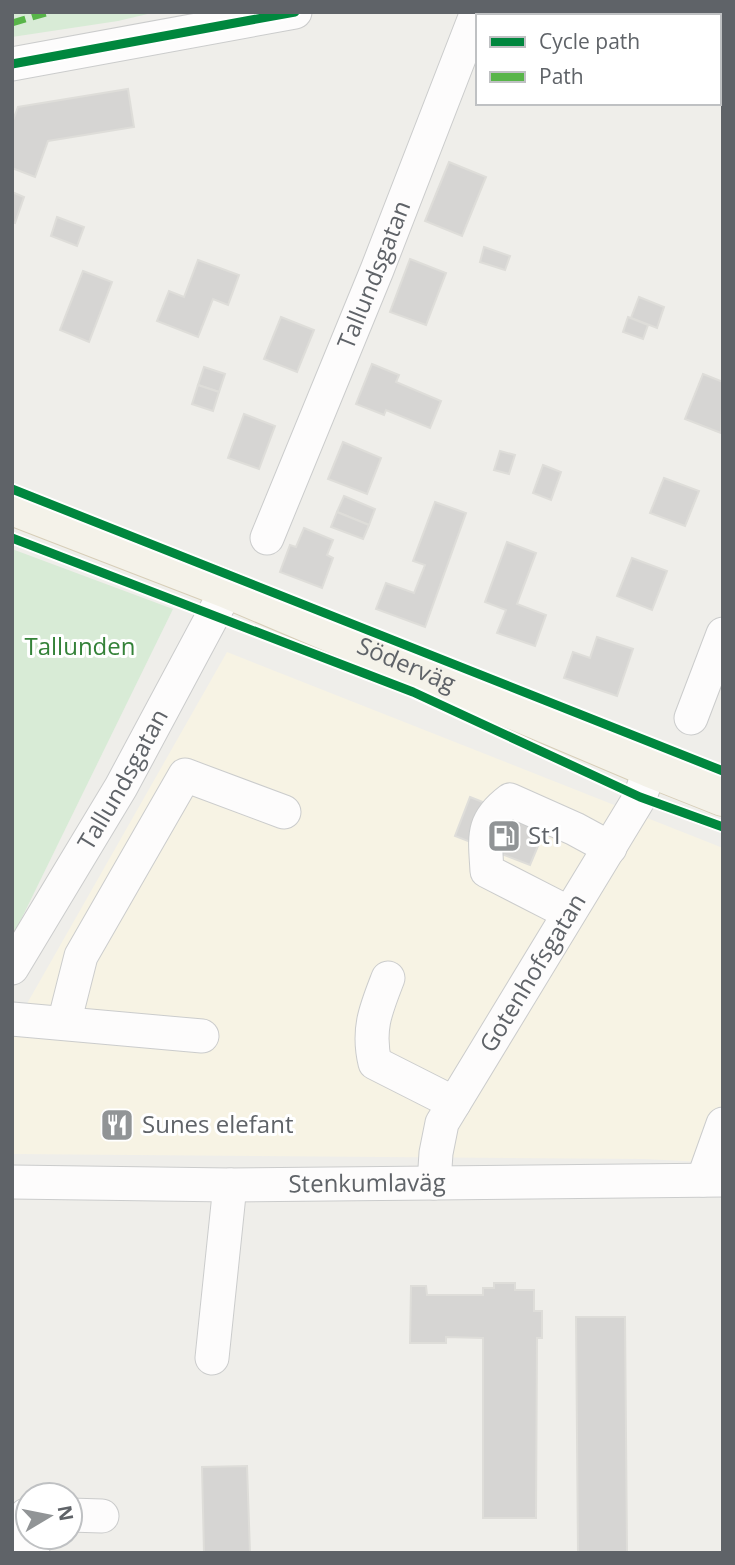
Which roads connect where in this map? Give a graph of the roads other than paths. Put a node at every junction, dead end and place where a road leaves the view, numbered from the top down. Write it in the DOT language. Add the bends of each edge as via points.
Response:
graph roads {
  1 [pos="295,12"];
  2 [pos="476,15"];
  3 [pos="12,64"];
  4 [pos="12,506"];
  5 [pos="267,538"];
  6 [pos="227,589"];
  7 [pos="723,634"];
  8 [pos="691,718"];
  9 [pos="650,768"];
  10 [pos="723,797"];
  11 [pos="284,812"];
  12 [pos="610,848"];
  13 [pos="569,913"];
  14 [pos="12,968"];
  15 [pos="388,978"];
  16 [pos="12,1018"];
  17 [pos="64,1023"];
  18 [pos="202,1036"];
  19 [pos="454,1103"];
  20 [pos="723,1124"];
  21 [pos="713,1180"];
  22 [pos="12,1182"];
  23 [pos="435,1183"];
  24 [pos="230,1185"];
  25 [pos="212,1358"];
  1 -- 3 [label="street"];
  2 -- 5 [label="street, Tallundsgatan"];
  4 -- 6 [label="main road, Söderväg"];
  6 -- 9 [label="main road, Söderväg"];
  6 -- 14 [label="street, Tallundsgatan" via="121,787"];
  7 -- 8 [label="street"];
  9 -- 10 [label="main road, Söderväg"];
  9 -- 12 [label="street, Gotenhofsgatan" via="640,797"];
  11 -- 17 [label="street" via="185,775 81,957"];
  12 -- 13 [label="street, Gotenhofsgatan"];
  12 -- 13 [label="street" via="510,800 494,813 485,836 488,871"];
  13 -- 19 [label="street, Gotenhofsgatan"];
  15 -- 19 [label="street" via="372,1018 375,1063"];
  16 -- 17 [label="street"];
  17 -- 18 [label="street"];
  19 -- 23 [label="street, Gotenhofsgatan" via="442,1123"];
  20 -- 21 [label="street"];
  21 -- 23 [label="street, Stenkumlaväg"];
  22 -- 24 [label="street, Stenkumlaväg"];
  23 -- 24 [label="street, Stenkumlaväg"];
  24 -- 25 [label="street"];
}
